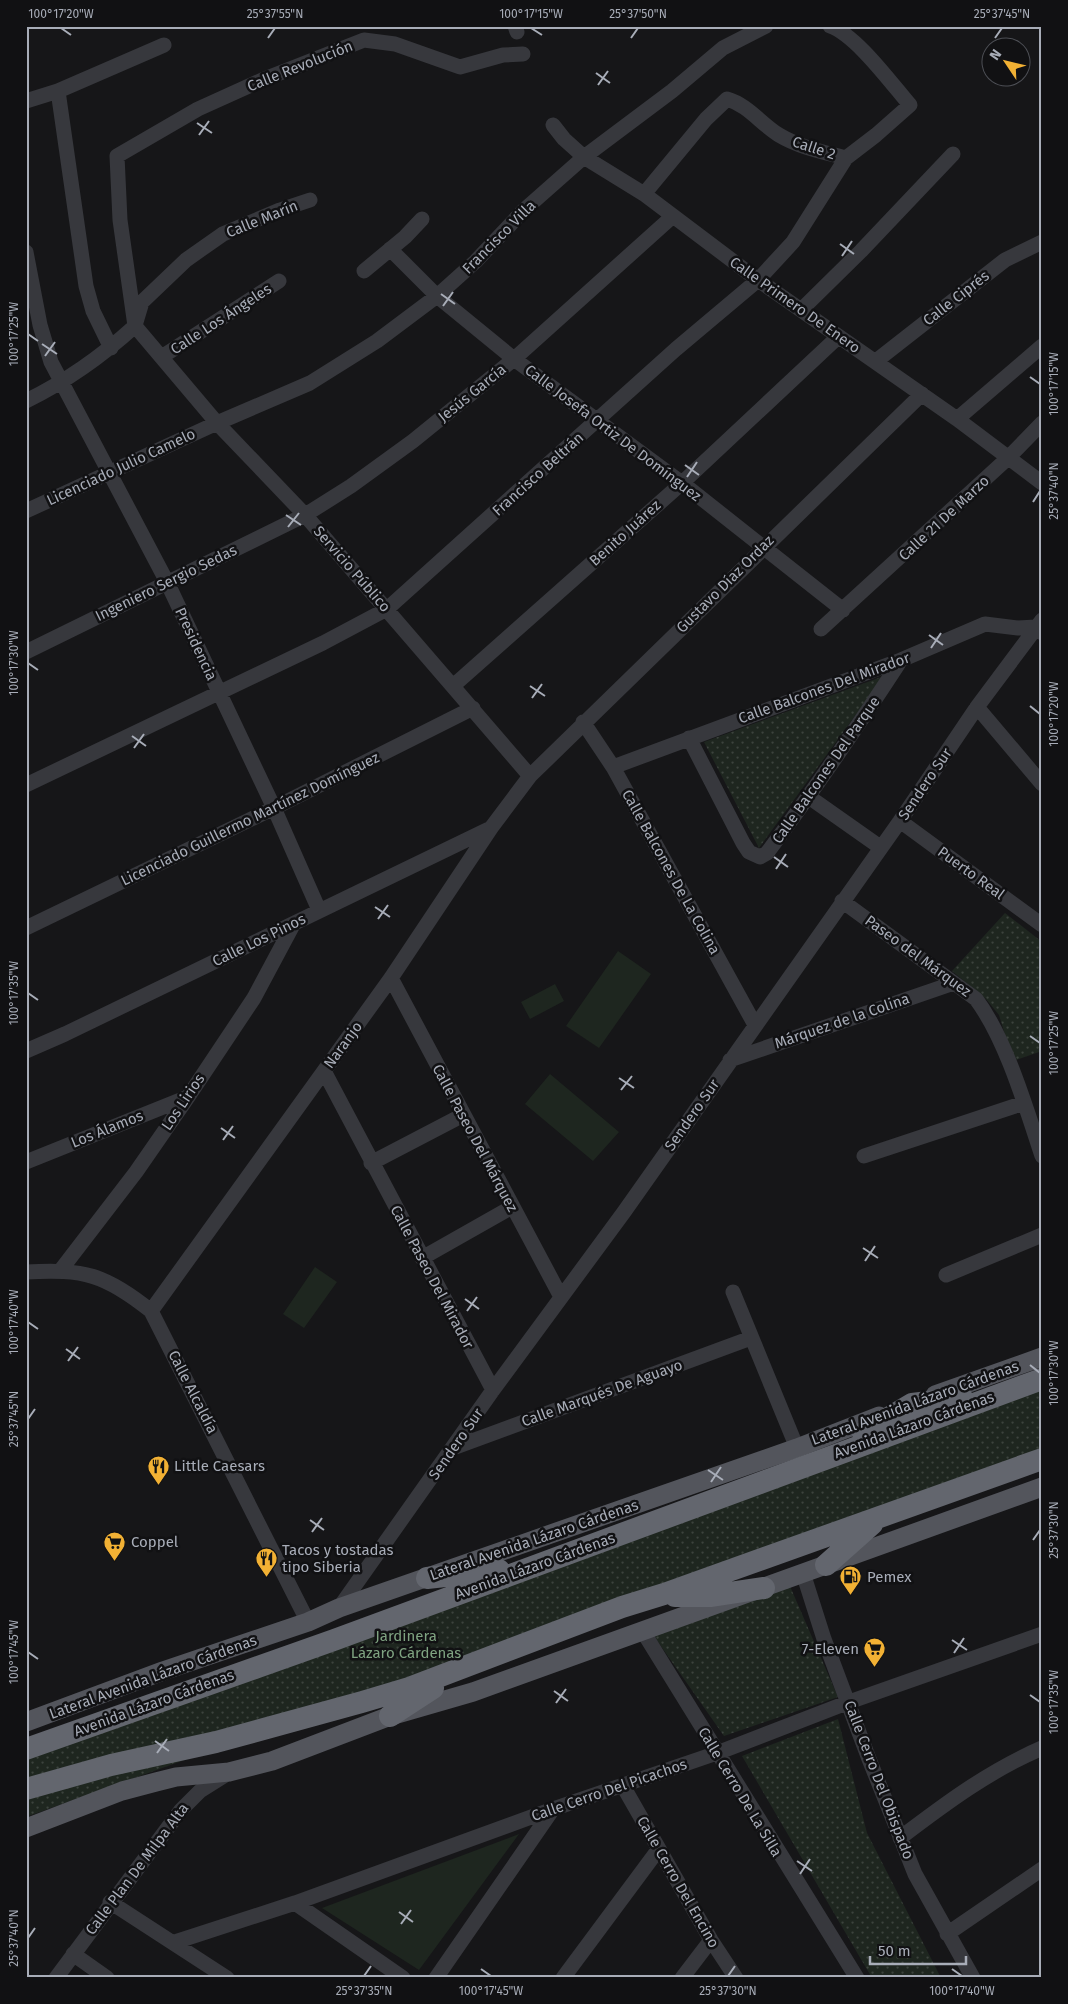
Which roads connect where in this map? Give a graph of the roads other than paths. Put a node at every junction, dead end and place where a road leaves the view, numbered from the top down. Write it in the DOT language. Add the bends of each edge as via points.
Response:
graph roads {
  1 [pos="766,26"];
  2 [pos="830,26"];
  3 [pos="164,45"];
  4 [pos="523,54"];
  5 [pos="58,91"];
  6 [pos="26,101"];
  7 [pos="553,124"];
  8 [pos="953,154"];
  9 [pos="584,157"];
  10 [pos="846,158"];
  11 [pos="644,194"];
  12 [pos="310,200"];
  13 [pos="673,216"];
  14 [pos="422,219"];
  15 [pos="1042,242"];
  16 [pos="390,249"];
  17 [pos="26,252"];
  18 [pos="364,271"];
  19 [pos="758,280"];
  20 [pos="280,281"];
  21 [pos="437,296"];
  22 [pos="801,310"];
  23 [pos="135,326"];
  24 [pos="838,337"];
  25 [pos="1042,346"];
  26 [pos="111,348"];
  27 [pos="163,356"];
  28 [pos="514,360"];
  29 [pos="876,361"];
  30 [pos="61,383"];
  31 [pos="922,394"];
  32 [pos="26,401"];
  33 [pos="957,419"];
  34 [pos="596,422"];
  35 [pos="217,423"];
  36 [pos="1042,423"];
  37 [pos="1008,458"];
  38 [pos="110,474"];
  39 [pos="682,483"];
  40 [pos="1042,483"];
  41 [pos="30,505"];
  42 [pos="305,515"];
  43 [pos="761,548"];
  44 [pos="167,582"];
  45 [pos="388,609"];
  46 [pos="843,610"];
  47 [pos="1040,627"];
  48 [pos="821,629"];
  49 [pos="26,652"];
  50 [pos="900,660"];
  51 [pos="453,686"];
  52 [pos="218,693"];
  53 [pos="977,707"];
  54 [pos="473,708"];
  55 [pos="583,722"];
  56 [pos="689,738"];
  57 [pos="613,767"];
  58 [pos="530,776"];
  59 [pos="26,784"];
  60 [pos="1042,784"];
  61 [pos="809,797"];
  62 [pos="274,808"];
  63 [pos="900,821"];
  64 [pos="491,828"];
  65 [pos="880,847"];
  66 [pos="842,901"];
  67 [pos="319,910"];
  68 [pos="293,925"];
  69 [pos="1042,925"];
  70 [pos="26,928"];
  71 [pos="391,978"];
  72 [pos="954,983"];
  73 [pos="755,1025"];
  74 [pos="26,1051"];
  75 [pos="730,1060"];
  76 [pos="324,1071"];
  77 [pos="188,1096"];
  78 [pos="1024,1103"];
  79 [pos="463,1115"];
  80 [pos="864,1156"];
  81 [pos="1042,1156"];
  82 [pos="26,1162"];
  83 [pos="371,1163"];
  84 [pos="512,1208"];
  85 [pos="1042,1235"];
  86 [pos="422,1258"];
  87 [pos="60,1271"];
  88 [pos="26,1272"];
  89 [pos="946,1275"];
  90 [pos="733,1292"];
  91 [pos="561,1297"];
  92 [pos="151,1311"];
  93 [pos="751,1338"];
  94 [pos="1042,1356"];
  95 [pos="1042,1379"];
  96 [pos="493,1390"];
  97 [pos="998,1394"];
  98 [pos="912,1404"];
  99 [pos="454,1448"];
  100 [pos="796,1448"];
  101 [pos="1042,1458"];
  102 [pos="815,1461"];
  103 [pos="1042,1487"];
  104 [pos="881,1516"];
  105 [pos="826,1565"];
  106 [pos="534,1566"];
  107 [pos="803,1573"];
  108 [pos="427,1578"];
  109 [pos="764,1588"];
  110 [pos="664,1594"];
  111 [pos="339,1608"];
  112 [pos="308,1622"];
  113 [pos="642,1630"];
  114 [pos="1042,1634"];
  115 [pos="466,1665"];
  116 [pos="848,1702"];
  117 [pos="390,1716"];
  118 [pos="26,1722"];
  119 [pos="26,1748"];
  120 [pos="1042,1748"];
  121 [pos="717,1753"];
  122 [pos="229,1772"];
  123 [pos="623,1786"];
  124 [pos="26,1789"];
  125 [pos="553,1809"];
  126 [pos="26,1828"];
  127 [pos="900,1838"];
  128 [pos="658,1850"];
  129 [pos="1042,1869"];
  130 [pos="110,1902"];
  131 [pos="295,1903"];
  132 [pos="947,1934"];
  133 [pos="711,1940"];
  134 [pos="175,1942"];
  135 [pos="73,1954"];
  136 [pos="965,1975"];
  137 [pos="56,1978"];
  138 [pos="108,1978"];
  139 [pos="227,1978"];
  140 [pos="403,1978"];
  141 [pos="436,1978"];
  142 [pos="563,1978"];
  143 [pos="682,1978"];
  144 [pos="736,1978"];
  145 [pos="856,1978"];
  1 -- 9 [label="street, Francisco Villa" via="723,48"];
  2 -- 10 [label="street, Calle 2" via="847,35 910,105"];
  3 -- 5 [label="street"];
  4 -- 23 [label="street, Calle Revolución" via="503,54 460,67 395,44 364,40 198,109 117,156 120,220"];
  5 -- 6 [label="street"];
  5 -- 26 [label="street" via="86,286 93,311"];
  7 -- 9 [label="street, Calle Primero De Enero" via="564,140"];
  8 -- 22 [label="street"];
  9 -- 11 [label="street, Calle Primero De Enero"];
  9 -- 21 [label="street, Francisco Villa" via="524,210 476,262"];
  10 -- 11 [label="street, Calle 2" via="794,144 727,99"];
  10 -- 19 [label="street, Francisco Beltrán" via="793,242"];
  11 -- 13 [label="street, Calle Primero De Enero"];
  12 -- 23 [label="street, Calle Marín" via="223,234 186,260 142,302"];
  13 -- 19 [label="street, Calle Primero De Enero"];
  13 -- 28 [label="street, Jesús García"];
  14 -- 16 [label="street"];
  15 -- 29 [label="street, Calle Ciprés" via="1005,260"];
  16 -- 18 [label="street"];
  16 -- 21 [label="street, Calle Josefa Ortiz De Domínguez"];
  17 -- 30 [label="street, Presidencia" via="45,344"];
  19 -- 22 [label="street, Calle Primero De Enero"];
  19 -- 34 [label="street, Francisco Beltrán"];
  20 -- 27 [label="street, Calle Los Ángeles"];
  21 -- 28 [label="street, Calle Josefa Ortiz De Domínguez"];
  21 -- 35 [label="street, Francisco Villa" via="377,341 310,383"];
  22 -- 24 [label="street, Calle Primero De Enero"];
  23 -- 26 [label="street"];
  23 -- 27 [label="street, Servicio Público" via="149,345"];
  24 -- 29 [label="street, Calle Primero De Enero"];
  24 -- 39 [label="street, Benito Juárez"];
  25 -- 33 [label="street"];
  26 -- 30 [label="street"];
  27 -- 35 [label="street, Servicio Público"];
  28 -- 34 [label="street, Calle Josefa Ortiz De Domínguez"];
  28 -- 42 [label="street, Jesús García" via="413,441"];
  29 -- 31 [label="street, Calle Primero De Enero"];
  30 -- 32 [label="street"];
  30 -- 38 [label="street, Presidencia"];
  31 -- 33 [label="street, Calle Primero De Enero"];
  31 -- 43 [label="street, Gustavo Díaz Ordaz"];
  33 -- 37 [label="street, Calle Primero De Enero"];
  34 -- 39 [label="street, Calle Josefa Ortiz De Domínguez"];
  34 -- 45 [label="street, Francisco Beltrán"];
  35 -- 38 [label="street, Licenciado Julio Camelo"];
  35 -- 42 [label="street, Servicio Público"];
  36 -- 37 [label="street, Calle 21 De Marzo"];
  37 -- 40 [label="street, Calle Primero De Enero"];
  37 -- 46 [label="street, Calle 21 De Marzo"];
  38 -- 41 [label="street, Licenciado Julio Camelo"];
  38 -- 44 [label="street, Presidencia"];
  39 -- 43 [label="street, Calle Josefa Ortiz De Domínguez"];
  39 -- 51 [label="street, Benito Juárez"];
  42 -- 44 [label="street, Ingeniero Sergio Sedas"];
  42 -- 45 [label="street, Servicio Público"];
  43 -- 46 [label="street, Calle Josefa Ortiz De Domínguez"];
  43 -- 55 [label="street, Gustavo Díaz Ordaz"];
  44 -- 49 [label="street, Ingeniero Sergio Sedas"];
  44 -- 52 [label="street, Presidencia"];
  45 -- 51 [label="street, Servicio Público"];
  45 -- 52 [label="street, Francisco Beltrán"];
  46 -- 48 [label="street, Calle 21 De Marzo"];
  47 -- 50 [label="street, Calle Balcones Del Mirador" via="985,624"];
  47 -- 53 [label="street, Sendero Sur"];
  50 -- 56 [label="street, Calle Balcones Del Mirador"];
  50 -- 61 [label="street, Calle Balcones Del Parque" via="860,725"];
  51 -- 54 [label="street, Servicio Público"];
  52 -- 59 [label="street, Francisco Beltrán"];
  52 -- 62 [label="street, Presidencia"];
  53 -- 60 [label="street"];
  53 -- 63 [label="street, Sendero Sur"];
  54 -- 58 [label="street, Servicio Público"];
  54 -- 62 [label="street, Licenciado Guillermo Martínez Domínguez"];
  55 -- 57 [label="street, Calle Balcones De La Colina"];
  55 -- 58 [label="street, Gustavo Díaz Ordaz"];
  56 -- 57 [label="street, Calle Balcones Del Mirador"];
  56 -- 61 [label="street, Calle Balcones Del Parque" via="743,843 754,856 767,853"];
  57 -- 73 [label="street, Calle Balcones De La Colina"];
  58 -- 64 [label="street, Naranjo"];
  61 -- 65 [label="street"];
  62 -- 67 [label="street, Presidencia"];
  62 -- 70 [label="street, Licenciado Guillermo Martínez Domínguez"];
  63 -- 65 [label="street, Sendero Sur"];
  63 -- 69 [label="street, Puerto Real"];
  64 -- 67 [label="street, Calle Los Pinos"];
  64 -- 71 [label="street, Naranjo"];
  65 -- 66 [label="street, Sendero Sur"];
  66 -- 72 [label="street, Paseo del Márquez"];
  66 -- 73 [label="street, Sendero Sur"];
  67 -- 68 [label="street, Calle Los Pinos"];
  68 -- 74 [label="street, Calle Los Pinos"];
  68 -- 77 [label="street, Los Lirios" via="254,998"];
  71 -- 76 [label="street, Naranjo"];
  71 -- 79 [label="street, Calle Paseo Del Márquez"];
  72 -- 75 [label="street, Márquez de la Colina"];
  72 -- 78 [label="street, Paseo del Márquez" via="976,999 990,1019"];
  73 -- 75 [label="street, Sendero Sur"];
  75 -- 91 [label="street, Sendero Sur"];
  76 -- 83 [label="street, Calle Paseo Del Mirador"];
  76 -- 92 [label="street, Naranjo"];
  77 -- 82 [label="street, Los Álamos"];
  77 -- 87 [label="street, Los Lirios" via="136,1172"];
  78 -- 80 [label="street"];
  78 -- 81 [label="street, Paseo del Márquez"];
  79 -- 83 [label="street"];
  79 -- 84 [label="street, Calle Paseo Del Márquez"];
  83 -- 86 [label="street, Calle Paseo Del Mirador"];
  84 -- 86 [label="street"];
  84 -- 91 [label="street, Calle Paseo Del Márquez"];
  85 -- 89 [label="street"];
  86 -- 96 [label="street, Calle Paseo Del Mirador"];
  87 -- 88 [label="street, Calle Alcaldía"];
  87 -- 92 [label="street, Calle Alcaldía" via="94,1276 132,1296"];
  90 -- 93 [label="street"];
  91 -- 96 [label="street, Sendero Sur"];
  92 -- 112 [label="street, Calle Alcaldía"];
  93 -- 99 [label="street, Calle Marqués De Aguayo"];
  93 -- 100 [label="street"];
  94 -- 98 [label="main road, Lateral Avenida Lázaro Cárdenas"];
  95 -- 97 [label="highway, Avenida Lázaro Cárdenas"];
  96 -- 99 [label="street, Sendero Sur"];
  97 -- 98 [label="highway"];
  97 -- 102 [label="highway, Avenida Lázaro Cárdenas"];
  98 -- 100 [label="main road, Lateral Avenida Lázaro Cárdenas"];
  98 -- 102 [label="highway"];
  99 -- 111 [label="street, Sendero Sur"];
  100 -- 108 [label="main road, Lateral Avenida Lázaro Cárdenas"];
  101 -- 104 [label="highway"];
  102 -- 106 [label="highway, Avenida Lázaro Cárdenas"];
  103 -- 105 [label="main road"];
  104 -- 105 [label="highway"];
  104 -- 110 [label="highway"];
  105 -- 107 [label="main road"];
  106 -- 108 [label="highway"];
  106 -- 119 [label="highway, Avenida Lázaro Cárdenas"];
  107 -- 109 [label="main road"];
  107 -- 116 [label="street, Calle Cerro Del Obispado"];
  108 -- 111 [label="main road, Lateral Avenida Lázaro Cárdenas"];
  109 -- 110 [label="highway" via="703,1596"];
  109 -- 113 [label="main road"];
  110 -- 115 [label="highway"];
  111 -- 112 [label="main road, Lateral Avenida Lázaro Cárdenas"];
  112 -- 118 [label="main road, Lateral Avenida Lázaro Cárdenas"];
  113 -- 117 [label="main road" via="473,1692"];
  113 -- 121 [label="street, Calle Cerro De La Silla"];
  114 -- 116 [label="street, Calle Cerro Del Picachos"];
  115 -- 117 [label="highway"];
  115 -- 124 [label="highway" via="409,1688 323,1714"];
  116 -- 121 [label="street, Calle Cerro Del Picachos"];
  116 -- 127 [label="street, Calle Cerro Del Obispado"];
  117 -- 122 [label="main road" via="293,1754"];
  120 -- 127 [label="street" via="1007,1763 958,1793"];
  121 -- 123 [label="street, Calle Cerro Del Picachos"];
  121 -- 145 [label="street, Calle Cerro De La Silla"];
  122 -- 126 [label="main road" via="182,1776 122,1791"];
  122 -- 130 [label="street, Calle Plan De Milpa Alta" via="191,1799"];
  123 -- 125 [label="street, Calle Cerro Del Picachos"];
  123 -- 128 [label="street, Calle Cerro Del Encino"];
  125 -- 131 [label="street, Calle Cerro Del Picachos"];
  125 -- 141 [label="street"];
  127 -- 132 [label="street, Calle Cerro Del Obispado"];
  128 -- 133 [label="street, Calle Cerro Del Encino"];
  128 -- 142 [label="street"];
  129 -- 132 [label="street"];
  130 -- 134 [label="street"];
  130 -- 135 [label="street, Calle Plan De Milpa Alta"];
  131 -- 134 [label="street, Calle Cerro Del Picachos"];
  131 -- 140 [label="street"];
  132 -- 136 [label="street, Calle Cerro Del Obispado"];
  133 -- 143 [label="street"];
  133 -- 144 [label="street, Calle Cerro Del Encino"];
  134 -- 139 [label="street"];
  135 -- 137 [label="street, Calle Plan De Milpa Alta"];
  135 -- 138 [label="street"];
}
